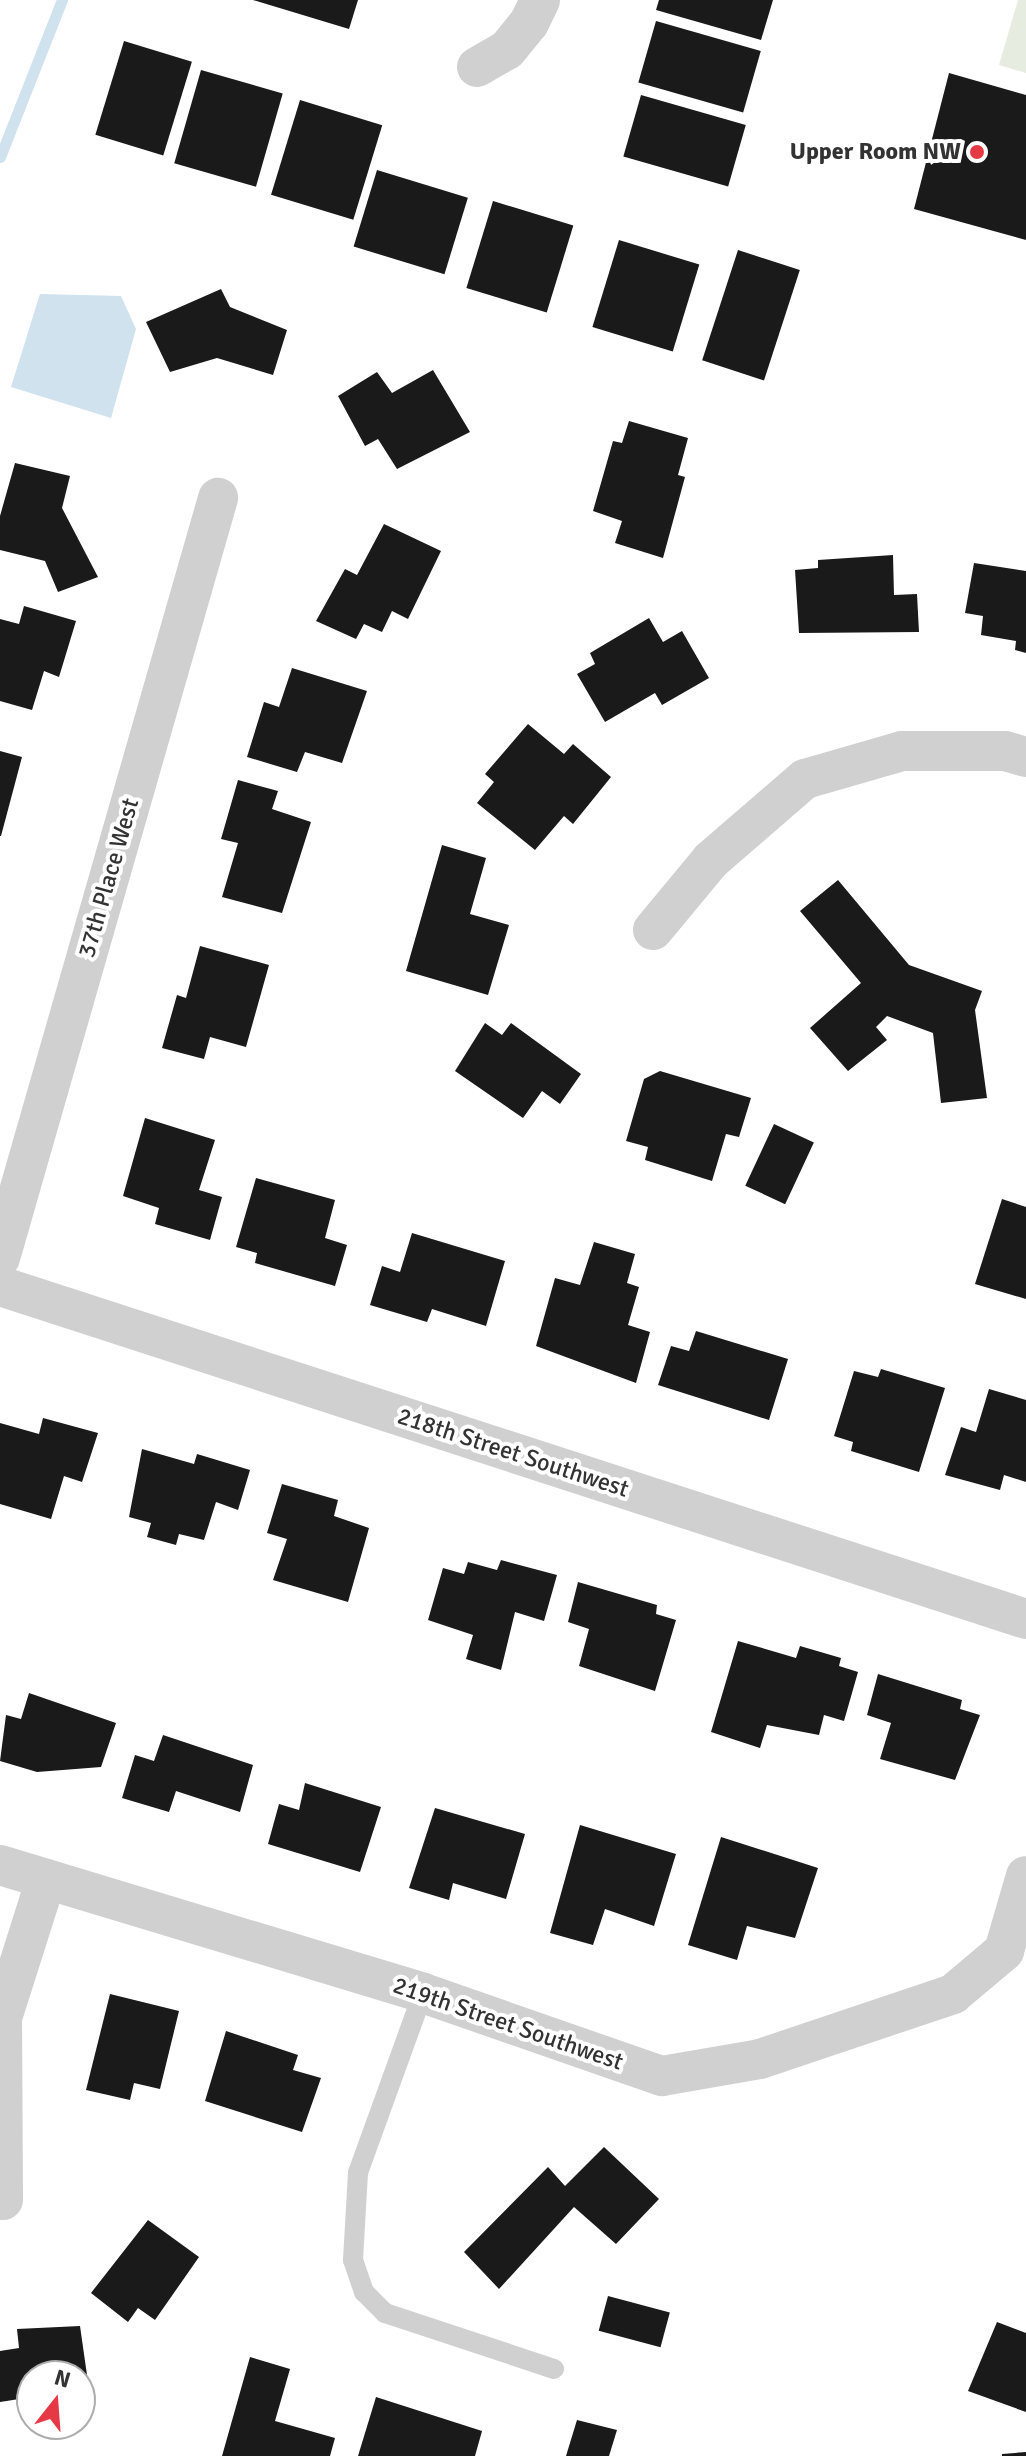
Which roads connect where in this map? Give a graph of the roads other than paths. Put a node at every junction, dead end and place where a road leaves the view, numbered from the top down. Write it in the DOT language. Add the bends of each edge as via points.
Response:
graph roads {
  1 [pos="540,0"];
  2 [pos="477,67"];
  3 [pos="218,498"];
  4 [pos="1026,757"];
  5 [pos="653,930"];
  6 [pos="0,1258"];
  7 [pos="0,1286"];
  8 [pos="1026,1619"];
  9 [pos="0,1865"];
  10 [pos="1026,1876"];
  11 [pos="46,1879"];
  12 [pos="423,1993"];
  13 [pos="3,2200"];
  14 [pos="554,2369"];
  1 -- 2 [label="street" via="507,50"];
  3 -- 6 [label="street, 37th Place West"];
  4 -- 5 [label="street" via="1005,751 902,751 805,779 711,860"];
  7 -- 8 [label="street, 218th Street Southwest"];
  9 -- 11 [label="street, 219th Street Southwest"];
  10 -- 12 [label="street, 219th Street Southwest" via="1004,1951 953,1994 760,2059 662,2076"];
  11 -- 12 [label="street, 219th Street Southwest"];
  11 -- 13 [label="street" via="2,2018"];
  12 -- 14 [label="lane" via="358,2173 351,2220 353,2260 364,2292 385,2313 416,2327"];
}
